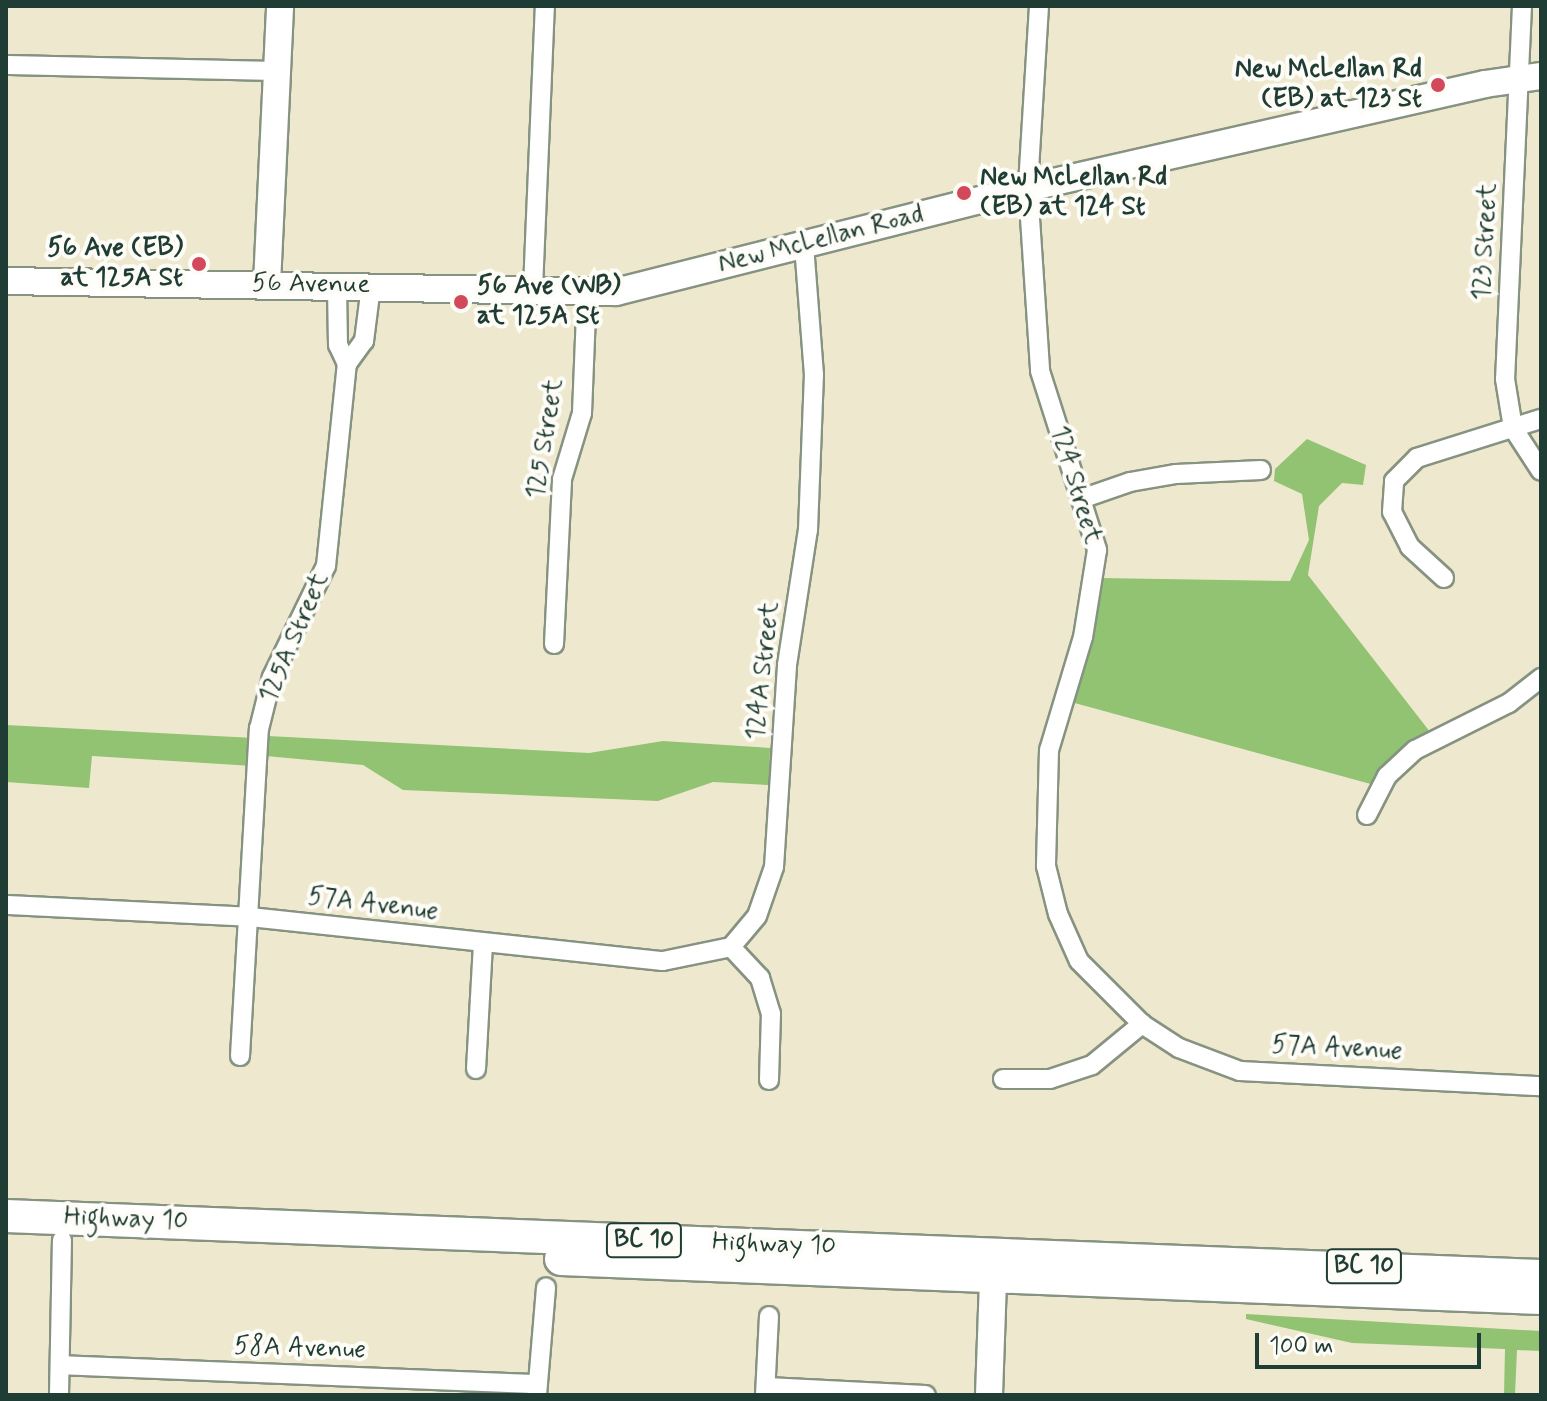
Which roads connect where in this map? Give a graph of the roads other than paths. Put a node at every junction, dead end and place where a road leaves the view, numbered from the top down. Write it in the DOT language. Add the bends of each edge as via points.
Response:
graph roads {
  1 [pos="280,6"];
  2 [pos="545,6"];
  3 [pos="1039,6"];
  4 [pos="1522,6"];
  5 [pos="6,65"];
  6 [pos="277,71"];
  7 [pos="1531,78"];
  8 [pos="1028,188"];
  9 [pos="804,244"];
  10 [pos="6,281"];
  11 [pos="267,284"];
  12 [pos="337,286"];
  13 [pos="371,286"];
  14 [pos="533,289"];
  15 [pos="587,291"];
  16 [pos="616,292"];
  17 [pos="347,364"];
  18 [pos="1541,419"];
  19 [pos="1513,428"];
  20 [pos="1261,470"];
  21 [pos="1541,471"];
  22 [pos="1081,499"];
  23 [pos="1444,578"];
  24 [pos="554,644"];
  25 [pos="1541,678"];
  26 [pos="1367,815"];
  27 [pos="6,905"];
  28 [pos="250,917"];
  29 [pos="483,944"];
  30 [pos="731,947"];
  31 [pos="1142,1024"];
  32 [pos="240,1056"];
  33 [pos="476,1069"];
  34 [pos="1003,1079"];
  35 [pos="769,1080"];
  36 [pos="1541,1086"];
  37 [pos="6,1216"];
  38 [pos="6,1238"];
  39 [pos="62,1240"];
  40 [pos="1282,1262"];
  41 [pos="1541,1276"];
  42 [pos="993,1280"];
  43 [pos="546,1287"];
  44 [pos="1541,1298"];
  45 [pos="769,1316"];
  46 [pos="60,1365"];
  47 [pos="537,1390"];
  48 [pos="765,1391"];
  49 [pos="59,1395"];
  50 [pos="926,1395"];
  51 [pos="989,1395"];
  1 -- 6 [label="street"];
  2 -- 14 [label="street"];
  3 -- 8 [label="street, 124 Street"];
  4 -- 7 [label="street, 123 Street"];
  5 -- 6 [label="street"];
  6 -- 11 [label="street"];
  7 -- 8 [label="street, New McLellan Road"];
  7 -- 19 [label="street, 123 Street" via="1505,379"];
  8 -- 9 [label="street, New McLellan Road"];
  8 -- 22 [label="street, 124 Street" via="1040,371"];
  9 -- 16 [label="street, New McLellan Road"];
  9 -- 30 [label="street, 124A Street" via="814,375 808,530 787,665 774,867 757,916"];
  10 -- 11 [label="street, 56 Avenue"];
  11 -- 12 [label="street, 56 Avenue"];
  12 -- 13 [label="street, 56 Avenue"];
  12 -- 17 [label="street, 125A Street" via="338,345"];
  13 -- 14 [label="street, 56 Avenue"];
  13 -- 17 [label="street, 125A Street" via="364,341"];
  14 -- 15 [label="street, 56 Avenue"];
  15 -- 16 [label="street, 56 Avenue"];
  15 -- 24 [label="street, 125 Street" via="582,413 562,479"];
  17 -- 28 [label="street, 125A Street" via="326,566 272,677 259,729"];
  18 -- 19 [label="street"];
  19 -- 21 [label="street, 123 Street"];
  19 -- 23 [label="street" via="1417,458 1394,481 1392,512 1410,547"];
  20 -- 22 [label="street" via="1176,474"];
  22 -- 31 [label="street, 124 Street" via="1097,550 1083,637 1049,750 1046,866 1058,914 1079,961"];
  25 -- 26 [label="street" via="1509,703 1415,750 1387,776"];
  27 -- 28 [label="street, 57A Avenue"];
  28 -- 29 [label="street, 57A Avenue"];
  28 -- 32 [label="street, 125A Street"];
  29 -- 30 [label="street, 57A Avenue" via="663,961"];
  29 -- 33 [label="street"];
  30 -- 35 [label="street" via="760,978 771,1014"];
  31 -- 34 [label="street" via="1092,1065 1050,1079"];
  31 -- 36 [label="street, 57A Avenue" via="1179,1048 1240,1071"];
  37 -- 40 [label="highway, Highway 10 / BC 10"];
  38 -- 39 [label="highway, Highway 10 / BC 10"];
  39 -- 42 [label="highway, Highway 10 / BC 10"];
  39 -- 46 [label="street"];
  40 -- 41 [label="highway, Highway 10 / BC 10"];
  40 -- 42 [label="highway" via="1260,1274 1021,1266"];
  42 -- 44 [label="highway, Highway 10 / BC 10"];
  42 -- 51 [label="street"];
  43 -- 47 [label="street"];
  45 -- 48 [label="street"];
  46 -- 47 [label="street, 58A Avenue"];
  46 -- 49 [label="street"];
  48 -- 50 [label="street"];
}
